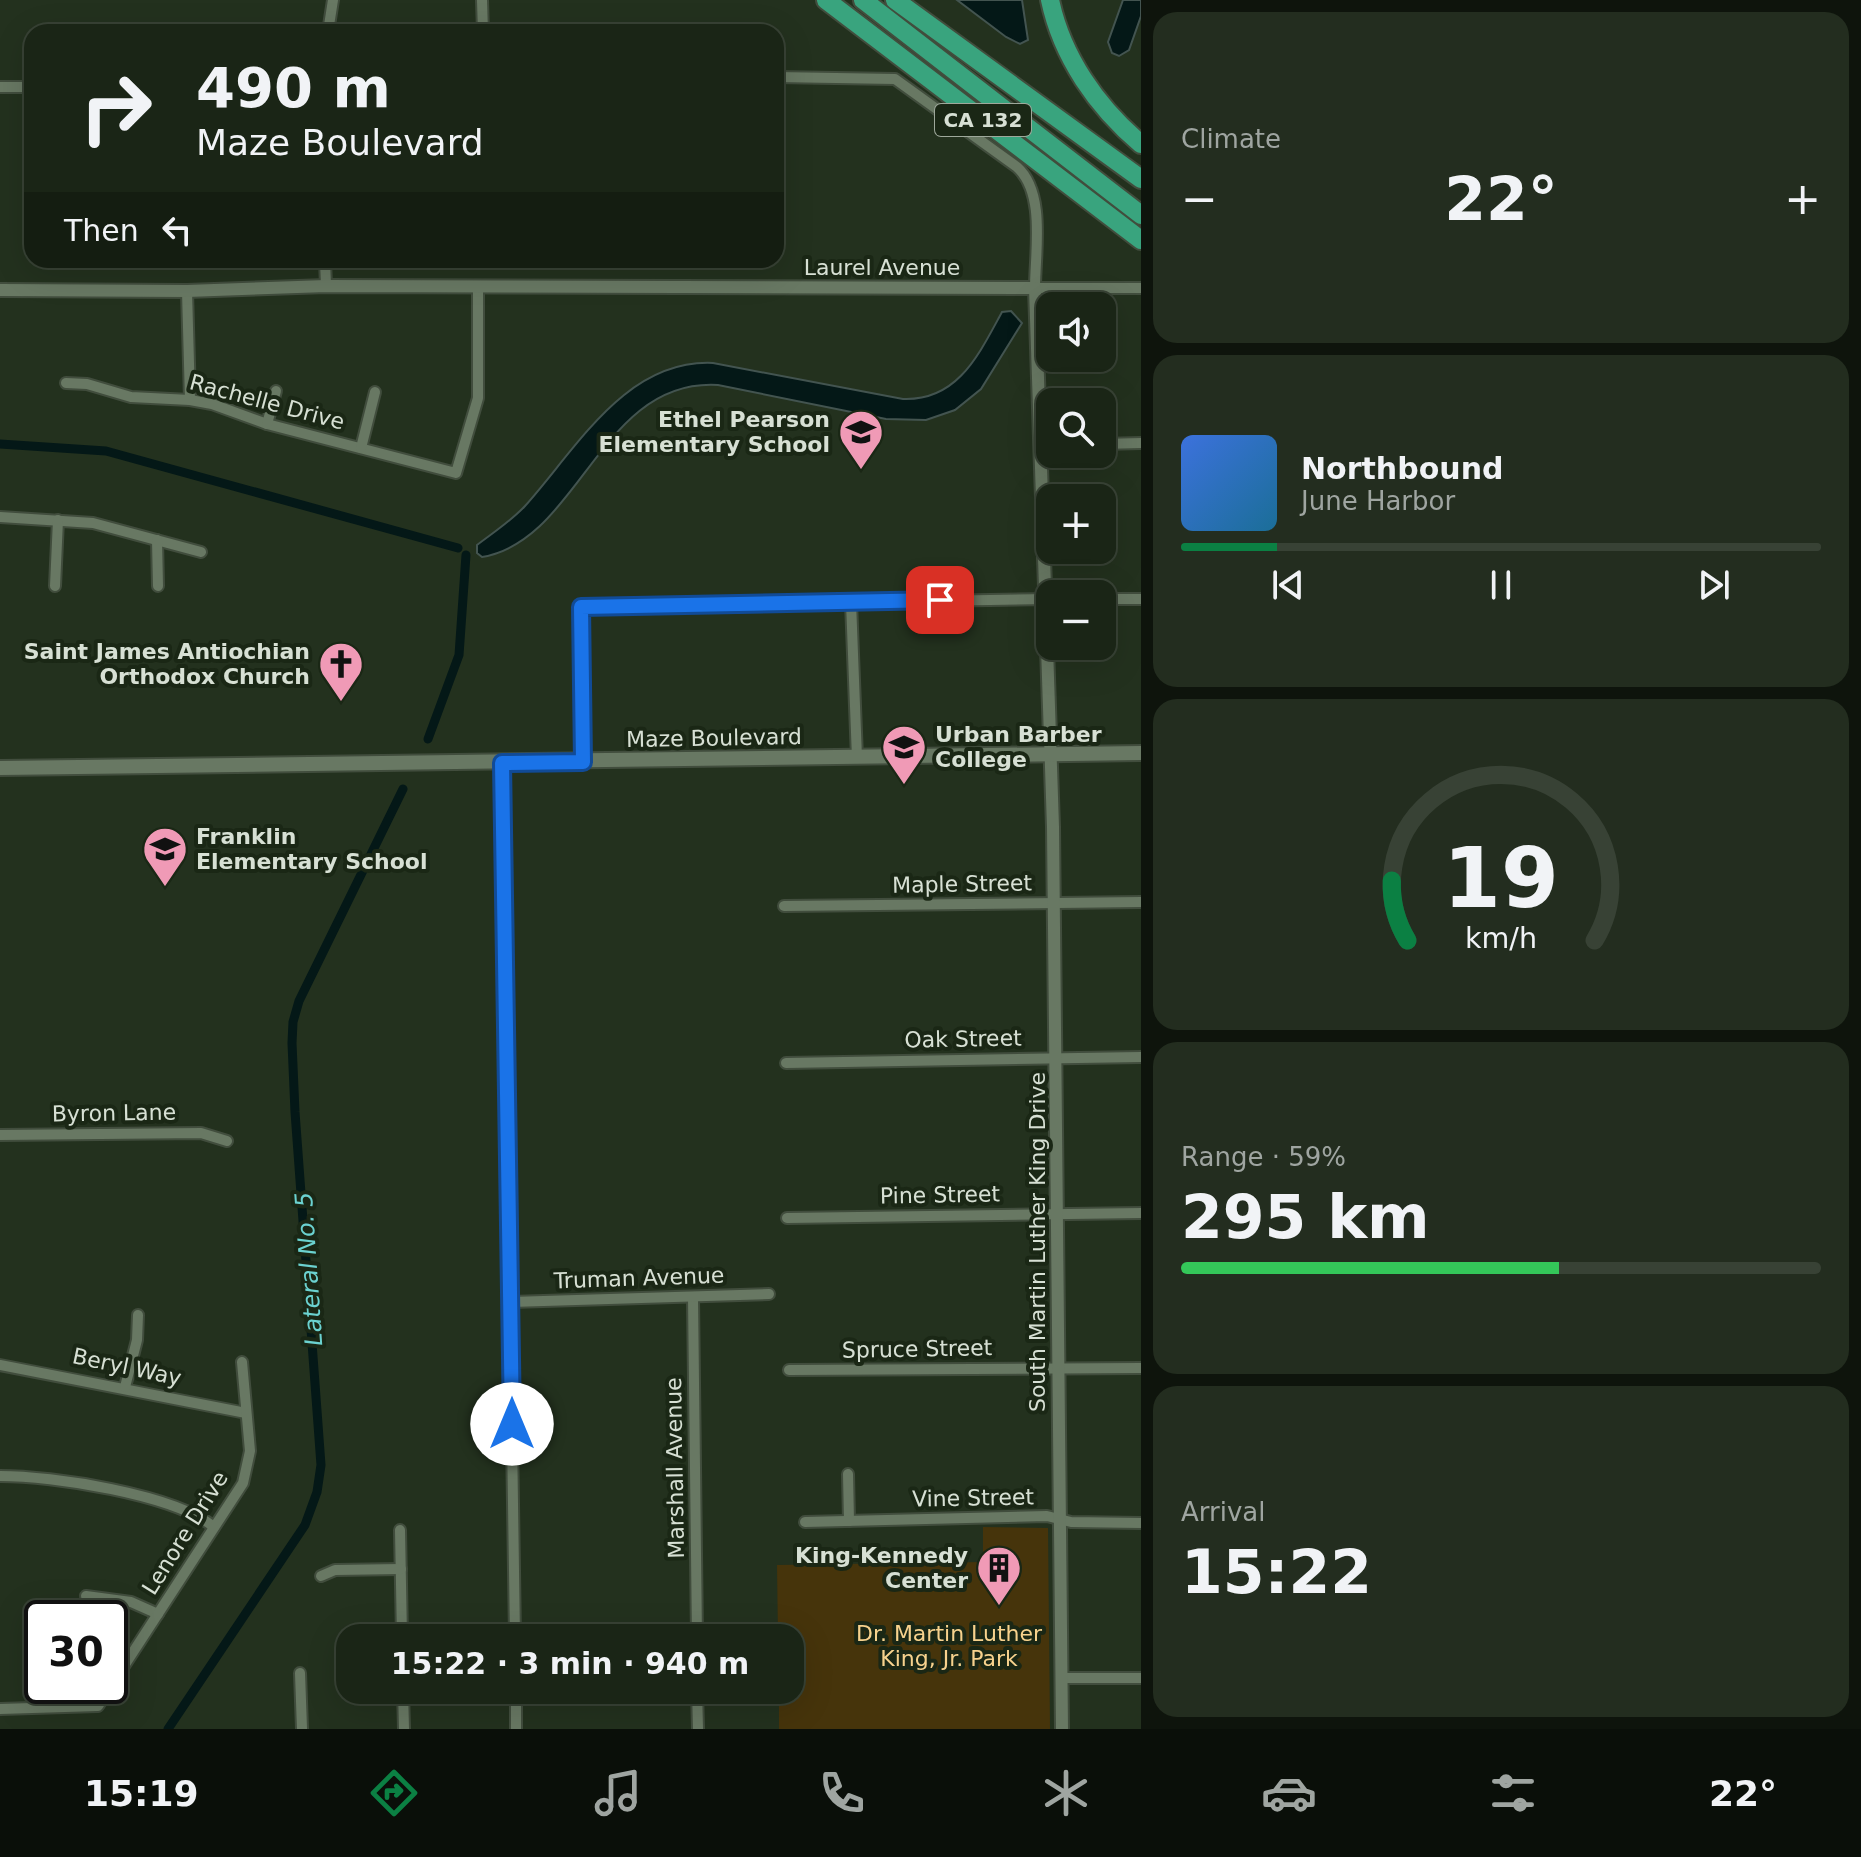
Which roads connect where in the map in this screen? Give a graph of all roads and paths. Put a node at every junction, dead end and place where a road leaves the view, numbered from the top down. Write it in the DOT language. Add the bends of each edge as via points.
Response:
graph roads {
  1 [pos="333,0"];
  2 [pos="482,0"];
  3 [pos="826,0"];
  4 [pos="863,0"];
  5 [pos="895,0"];
  6 [pos="912,0"];
  7 [pos="1050,0"];
  8 [pos="329,24"];
  9 [pos="483,24"];
  10 [pos="928,24"];
  11 [pos="784,77"];
  12 [pos="0,87"];
  13 [pos="24,87"];
  14 [pos="1141,144"];
  15 [pos="1141,179"];
  16 [pos="1141,215"];
  17 [pos="1141,240"];
  18 [pos="325,268"];
  19 [pos="326,286"];
  20 [pos="478,288"];
  21 [pos="1035,288"];
  22 [pos="1141,288"];
  23 [pos="0,290"];
  24 [pos="187,291"];
  25 [pos="66,383"];
  26 [pos="1042,388"];
  27 [pos="276,391"];
  28 [pos="375,392"];
  29 [pos="190,400"];
  30 [pos="267,424"];
  31 [pos="1141,443"];
  32 [pos="1116,444"];
  33 [pos="361,448"];
  34 [pos="1046,468"];
  35 [pos="0,517"];
  36 [pos="58,520"];
  37 [pos="157,540"];
  38 [pos="201,552"];
  39 [pos="1048,580"];
  40 [pos="55,586"];
  41 [pos="158,586"];
  42 [pos="1036,599"];
  43 [pos="1116,599"];
  44 [pos="1141,599"];
  45 [pos="851,602"];
  46 [pos="1049,660"];
  47 [pos="1141,753"];
  48 [pos="1050,754"];
  49 [pos="857,758"];
  50 [pos="583,762"];
  51 [pos="502,763"];
  52 [pos="0,768"];
  53 [pos="1052,902"];
  54 [pos="1141,902"];
  55 [pos="784,906"];
  56 [pos="1056,1057"];
  57 [pos="1141,1057"];
  58 [pos="786,1063"];
  59 [pos="0,1135"];
  60 [pos="227,1141"];
  61 [pos="1057,1213"];
  62 [pos="1141,1213"];
  63 [pos="787,1218"];
  64 [pos="769,1294"];
  65 [pos="693,1297"];
  66 [pos="511,1302"];
  67 [pos="138,1315"];
  68 [pos="242,1362"];
  69 [pos="0,1365"];
  70 [pos="1057,1367"];
  71 [pos="1141,1368"];
  72 [pos="789,1370"];
  73 [pos="125,1387"];
  74 [pos="246,1413"];
  75 [pos="848,1474"];
  76 [pos="0,1476"];
  77 [pos="1059,1520"];
  78 [pos="849,1521"];
  79 [pos="805,1522"];
  80 [pos="1141,1523"];
  81 [pos="214,1527"];
  82 [pos="400,1530"];
  83 [pos="401,1569"];
  84 [pos="321,1576"];
  85 [pos="86,1596"];
  86 [pos="158,1614"];
  87 [pos="402,1624"];
  88 [pos="515,1624"];
  89 [pos="697,1624"];
  90 [pos="300,1673"];
  91 [pos="1062,1678"];
  92 [pos="1141,1678"];
  93 [pos="403,1704"];
  94 [pos="516,1704"];
  95 [pos="697,1704"];
  96 [pos="0,1709"];
  97 [pos="302,1729"];
  98 [pos="404,1729"];
  99 [pos="516,1729"];
  100 [pos="698,1729"];
  101 [pos="1062,1729"];
  1 -- 8 [label="street"];
  2 -- 9 [label="street"];
  3 -- 17 [label="highway, CA 132"];
  4 -- 16 [label="highway"];
  5 -- 10 [label="highway"];
  6 -- 10 [label="highway"];
  7 -- 14 [label="highway" via="1061,37 1084,81"];
  10 -- 15 [label="highway"];
  11 -- 21 [label="street" via="895,79 1017,167 1028,179 1034,202"];
  12 -- 13 [label="street"];
  18 -- 19 [label="street"];
  19 -- 20 [label="street, Laurel Avenue"];
  19 -- 24 [label="street, Laurel Avenue"];
  20 -- 21 [label="street, Laurel Avenue"];
  20 -- 33 [label="street, Rachelle Drive" via="478,398 456,473"];
  21 -- 22 [label="street, Laurel Avenue"];
  21 -- 26 [label="street, South Martin Luther King Drive"];
  23 -- 24 [label="street, Laurel Avenue"];
  24 -- 29 [label="street"];
  25 -- 29 [label="street, Rachelle Drive" via="131,397"];
  27 -- 30 [label="street"];
  28 -- 33 [label="street"];
  29 -- 30 [label="street, Rachelle Drive"];
  30 -- 33 [label="street, Rachelle Drive"];
  31 -- 32 [label="street"];
  34 -- 39 [label="street, South Martin Luther King Drive"];
  35 -- 36 [label="street"];
  36 -- 37 [label="street"];
  36 -- 40 [label="street"];
  37 -- 38 [label="street"];
  37 -- 41 [label="street"];
  42 -- 45 [label="street"];
  43 -- 44 [label="street"];
  45 -- 49 [label="street"];
  45 -- 50 [label="street" via="581,607"];
  46 -- 48 [label="street, South Martin Luther King Drive"];
  47 -- 48 [label="main road, Maze Boulevard"];
  48 -- 49 [label="main road, Maze Boulevard"];
  48 -- 53 [label="street, South Martin Luther King Drive"];
  49 -- 50 [label="main road, Maze Boulevard"];
  50 -- 51 [label="main road, Maze Boulevard"];
  51 -- 52 [label="main road, Maze Boulevard"];
  51 -- 66 [label="street"];
  53 -- 54 [label="street, Maple Street"];
  53 -- 55 [label="street, Maple Street"];
  53 -- 56 [label="street, South Martin Luther King Drive"];
  56 -- 57 [label="street, Oak Street"];
  56 -- 58 [label="street, Oak Street"];
  56 -- 61 [label="street, South Martin Luther King Drive"];
  59 -- 60 [label="street, Byron Lane" via="201,1133"];
  61 -- 62 [label="street, Pine Street"];
  61 -- 63 [label="street, Pine Street"];
  61 -- 70 [label="street, South Martin Luther King Drive"];
  64 -- 65 [label="street, Truman Avenue"];
  65 -- 66 [label="street, Truman Avenue"];
  65 -- 89 [label="street, Marshall Avenue"];
  66 -- 88 [label="street"];
  67 -- 73 [label="street"];
  68 -- 74 [label="street, Lenore Drive"];
  69 -- 73 [label="street, Beryl Way"];
  70 -- 71 [label="street, Spruce Street"];
  70 -- 72 [label="street, Spruce Street"];
  70 -- 77 [label="street, South Martin Luther King Drive"];
  73 -- 74 [label="street, Beryl Way"];
  74 -- 81 [label="street, Lenore Drive" via="250,1451 245,1475"];
  75 -- 78 [label="street"];
  76 -- 81 [label="street" via="39,1476 170,1504"];
  77 -- 78 [label="street, Vine Street" via="1047,1516"];
  77 -- 80 [label="street, Vine Street"];
  77 -- 91 [label="street, South Martin Luther King Drive"];
  78 -- 79 [label="street, Vine Street"];
  81 -- 86 [label="street, Lenore Drive"];
  82 -- 83 [label="street"];
  83 -- 84 [label="street" via="335,1570"];
  83 -- 87 [label="street"];
  85 -- 86 [label="street" via="131,1602"];
  86 -- 96 [label="street, Lenore Drive" via="98,1706"];
  90 -- 97 [label="street"];
  91 -- 92 [label="street"];
  91 -- 101 [label="street, South Martin Luther King Drive"];
  93 -- 98 [label="street"];
  94 -- 99 [label="street"];
  95 -- 100 [label="street"];
}
